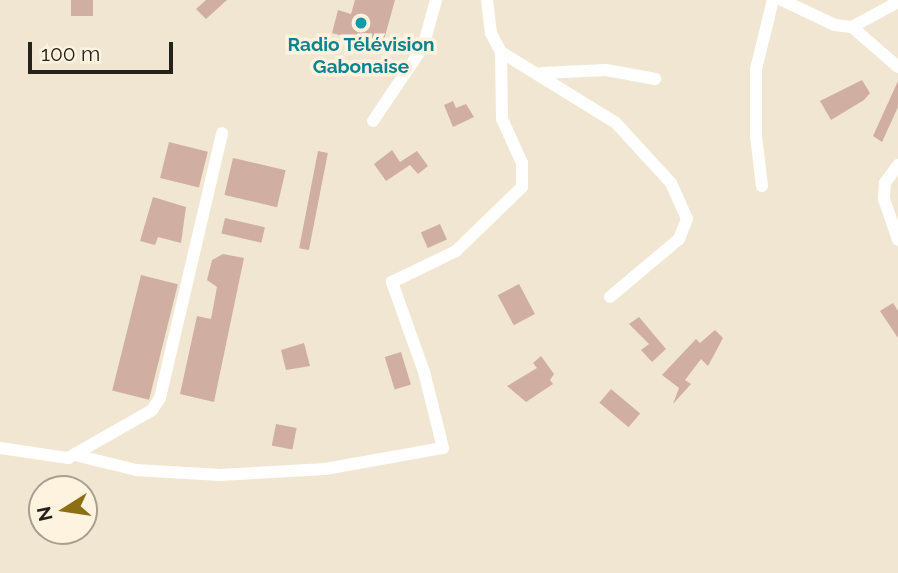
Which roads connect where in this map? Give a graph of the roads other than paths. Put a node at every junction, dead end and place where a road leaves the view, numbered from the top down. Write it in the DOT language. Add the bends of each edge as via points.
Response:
graph roads {
  1 [pos="436,0"];
  2 [pos="487,0"];
  3 [pos="773,0"];
  4 [pos="782,0"];
  5 [pos="898,2"];
  6 [pos="852,27"];
  7 [pos="501,52"];
  8 [pos="898,67"];
  9 [pos="542,73"];
  10 [pos="656,79"];
  11 [pos="373,121"];
  12 [pos="222,133"];
  13 [pos="898,166"];
  14 [pos="762,186"];
  15 [pos="898,240"];
  16 [pos="610,297"];
  17 [pos="0,448"];
  18 [pos="75,455"];
  1 -- 11 [label="street" via="423,47"];
  2 -- 7 [label="street" via="491,33"];
  3 -- 14 [label="street" via="756,69"];
  4 -- 6 [label="street" via="835,25"];
  5 -- 6 [label="street"];
  6 -- 8 [label="street"];
  7 -- 9 [label="street"];
  7 -- 18 [label="street" via="502,119 522,163 522,187 456,251 392,282 424,372 443,448 325,469 220,475 136,470"];
  9 -- 10 [label="street" via="606,70"];
  9 -- 16 [label="street" via="616,123 646,152 671,183 687,219 679,239"];
  12 -- 18 [label="street" via="160,398 152,410"];
  13 -- 15 [label="street" via="885,183 884,199"];
  17 -- 18 [label="street" via="68,458"];
}
